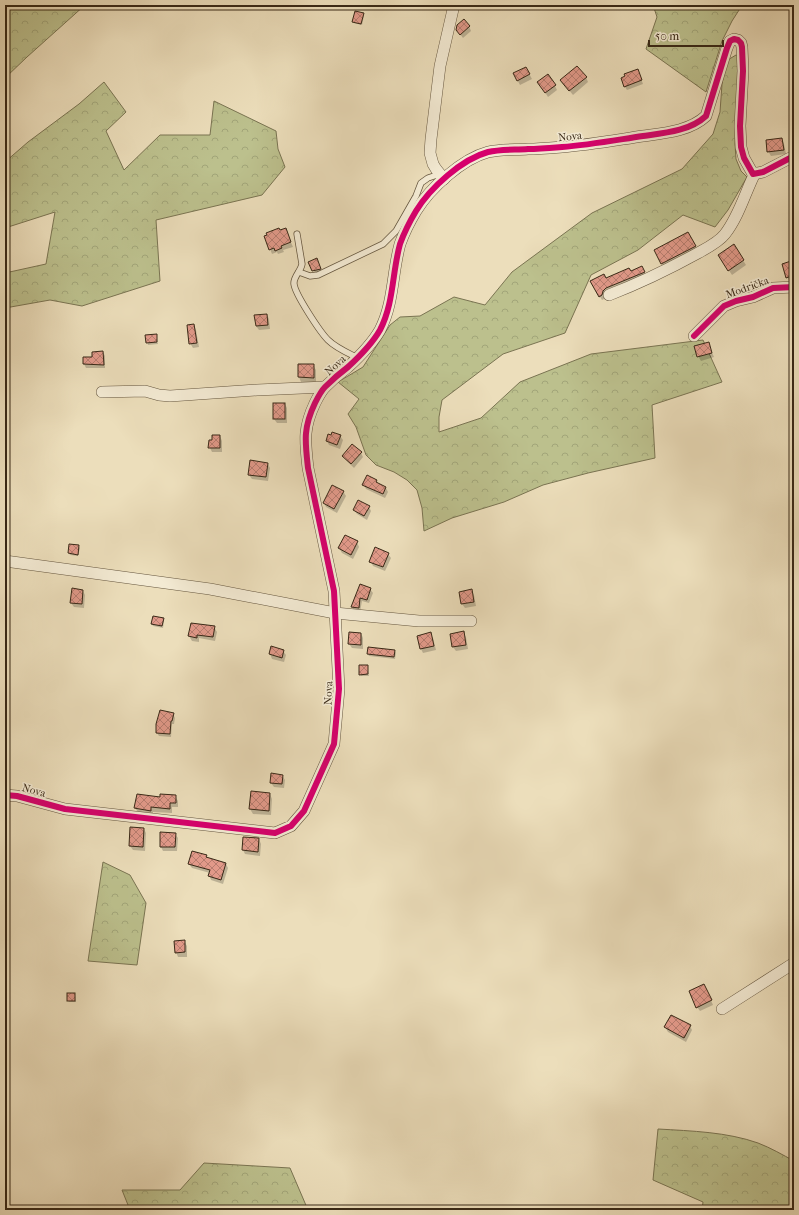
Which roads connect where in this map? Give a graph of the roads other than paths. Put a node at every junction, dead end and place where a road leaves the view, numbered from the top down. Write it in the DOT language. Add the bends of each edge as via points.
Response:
graph roads {
  1 [pos="454,5"];
  2 [pos="794,156"];
  3 [pos="755,173"];
  4 [pos="442,176"];
  5 [pos="297,234"];
  6 [pos="299,272"];
  7 [pos="794,286"];
  8 [pos="609,295"];
  9 [pos="694,336"];
  10 [pos="358,358"];
  11 [pos="325,387"];
  12 [pos="102,392"];
  13 [pos="5,561"];
  14 [pos="335,613"];
  15 [pos="471,622"];
  16 [pos="5,795"];
  17 [pos="794,963"];
  18 [pos="722,1010"];
  1 -- 4 [label="street" via="440,66 431,139 431,158"];
  2 -- 3 [label="street" via="763,172"];
  3 -- 4 [label="street, Nova" via="753,174 744,158 741,148 742,47 738,40 734,39 727,48 706,116 699,122 665,133 583,146 489,152"];
  3 -- 8 [label="street" via="738,214 725,235 672,268"];
  4 -- 6 [label="lane" via="428,178 421,184 396,231 383,244 318,275 310,276"];
  4 -- 10 [label="street, Nova" via="416,210 406,229 400,244 386,316 370,345"];
  5 -- 6 [label="lane" via="302,264"];
  6 -- 10 [label="lane" via="294,281 298,297 328,340"];
  7 -- 9 [label="street, Modrička" via="773,288 724,306"];
  10 -- 11 [label="street, Nova"];
  11 -- 12 [label="street" via="170,396 145,391"];
  11 -- 14 [label="street, Nova" via="307,422 306,452 334,591"];
  13 -- 14 [label="street" via="210,589"];
  14 -- 15 [label="street"];
  14 -- 16 [label="street, Nova" via="339,689 334,744 304,811 291,826 274,834 65,809"];
  17 -- 18 [label="street"];
}
